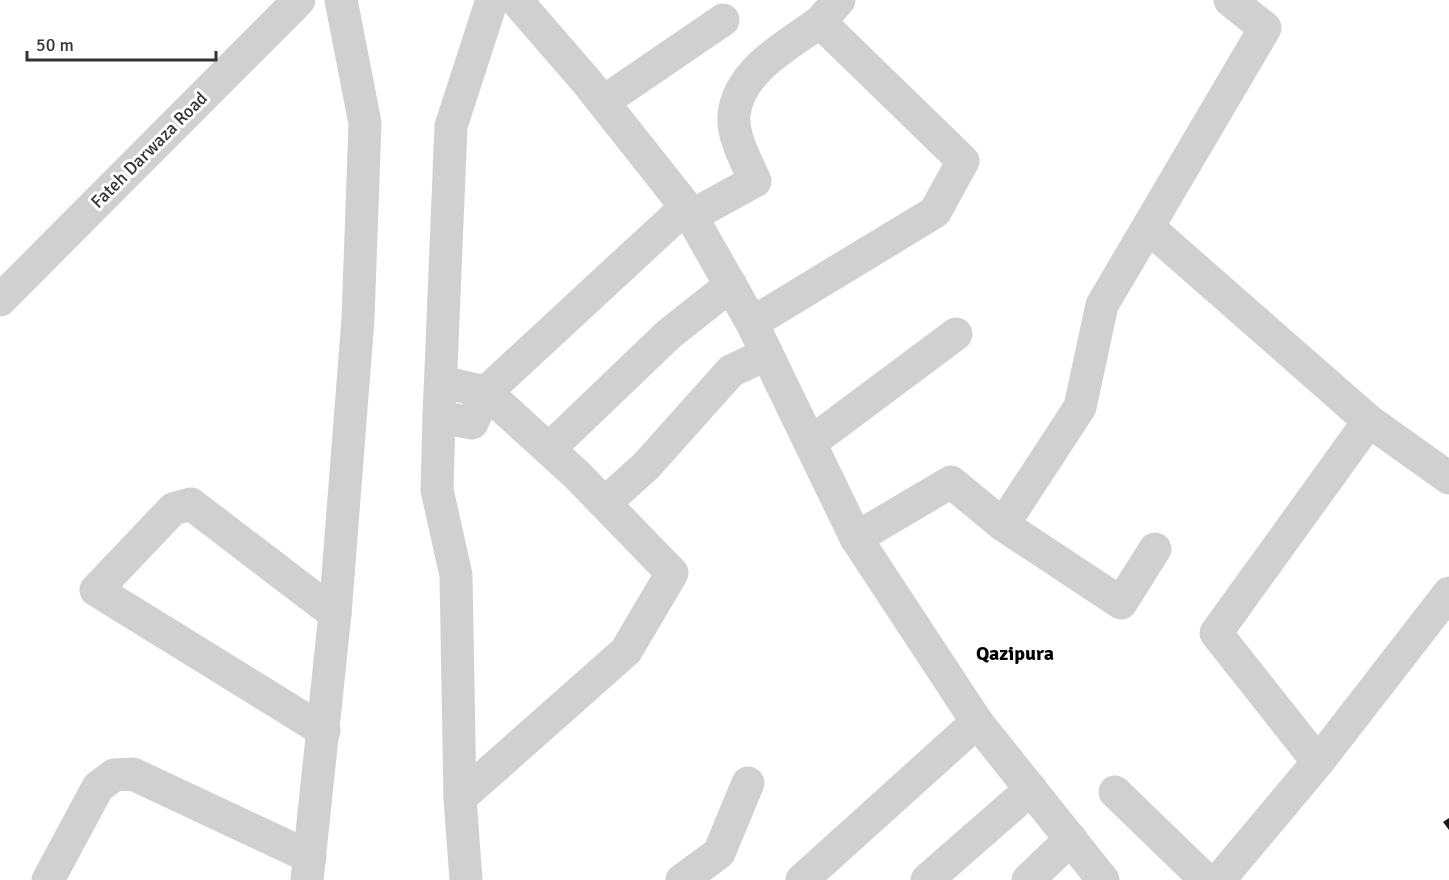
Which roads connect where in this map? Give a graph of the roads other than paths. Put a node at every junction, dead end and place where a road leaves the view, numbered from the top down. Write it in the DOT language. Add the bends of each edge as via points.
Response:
graph roads {
  1 [pos="299,0"];
  2 [pos="341,0"];
  3 [pos="492,0"];
  4 [pos="516,0"];
  5 [pos="1230,0"];
  6 [pos="830,11"];
  7 [pos="723,20"];
  8 [pos="603,102"];
  9 [pos="689,212"];
  10 [pos="1149,228"];
  11 [pos="731,285"];
  12 [pos="0,300"];
  13 [pos="752,323"];
  14 [pos="956,334"];
  15 [pos="767,354"];
  16 [pos="442,382"];
  17 [pos="486,392"];
  18 [pos="439,417"];
  19 [pos="1369,421"];
  20 [pos="810,443"];
  21 [pos="549,449"];
  22 [pos="1449,478"];
  23 [pos="604,503"];
  24 [pos="1004,525"];
  25 [pos="856,538"];
  26 [pos="1155,549"];
  27 [pos="1449,593"];
  28 [pos="335,614"];
  29 [pos="977,722"];
  30 [pos="324,731"];
  31 [pos="1318,762"];
  32 [pos="748,783"];
  33 [pos="1031,789"];
  34 [pos="1115,792"];
  35 [pos="460,798"];
  36 [pos="1071,839"];
  37 [pos="309,869"];
  38 [pos="48,880"];
  39 [pos="466,880"];
  40 [pos="682,880"];
  41 [pos="802,880"];
  42 [pos="927,880"];
  43 [pos="1028,880"];
  44 [pos="1103,880"];
  45 [pos="1206,880"];
  46 [pos="1219,880"];
  1 -- 12 [label="street, Fateh Darwaza Road"];
  2 -- 28 [label="street" via="365,123 358,319"];
  3 -- 16 [label="street" via="451,126"];
  4 -- 8 [label="street"];
  5 -- 10 [label="street" via="1265,28"];
  6 -- 9 [label="street" via="743,84 734,115 740,144 755,181"];
  6 -- 13 [label="street" via="963,161 935,212"];
  7 -- 8 [label="street"];
  8 -- 9 [label="street"];
  9 -- 11 [label="street"];
  9 -- 17 [label="street"];
  10 -- 19 [label="street"];
  10 -- 24 [label="street" via="1102,305 1080,406"];
  11 -- 13 [label="street"];
  11 -- 21 [label="street" via="669,334"];
  13 -- 15 [label="street"];
  14 -- 20 [label="street"];
  15 -- 20 [label="street"];
  15 -- 23 [label="street" via="731,371 646,466"];
  16 -- 17 [label="street"];
  16 -- 18 [label="street"];
  17 -- 18 [label="street" via="472,423"];
  17 -- 21 [label="street"];
  18 -- 35 [label="street" via="437,490 456,575"];
  19 -- 22 [label="street"];
  19 -- 31 [label="street" via="1216,633"];
  20 -- 25 [label="street"];
  21 -- 23 [label="street"];
  23 -- 35 [label="street" via="672,573 626,651"];
  24 -- 25 [label="street" via="951,482"];
  24 -- 26 [label="street" via="1121,603"];
  25 -- 29 [label="street"];
  27 -- 31 [label="street"];
  28 -- 30 [label="street"];
  28 -- 30 [label="street" via="191,504 173,509 96,590"];
  29 -- 33 [label="street"];
  29 -- 41 [label="street"];
  30 -- 37 [label="street"];
  31 -- 46 [label="street"];
  32 -- 40 [label="street" via="719,853"];
  33 -- 36 [label="street"];
  33 -- 42 [label="street"];
  34 -- 45 [label="street"];
  35 -- 39 [label="street"];
  36 -- 43 [label="street"];
  36 -- 44 [label="street"];
  37 -- 38 [label="street" via="133,774 114,775 98,787"];
}
